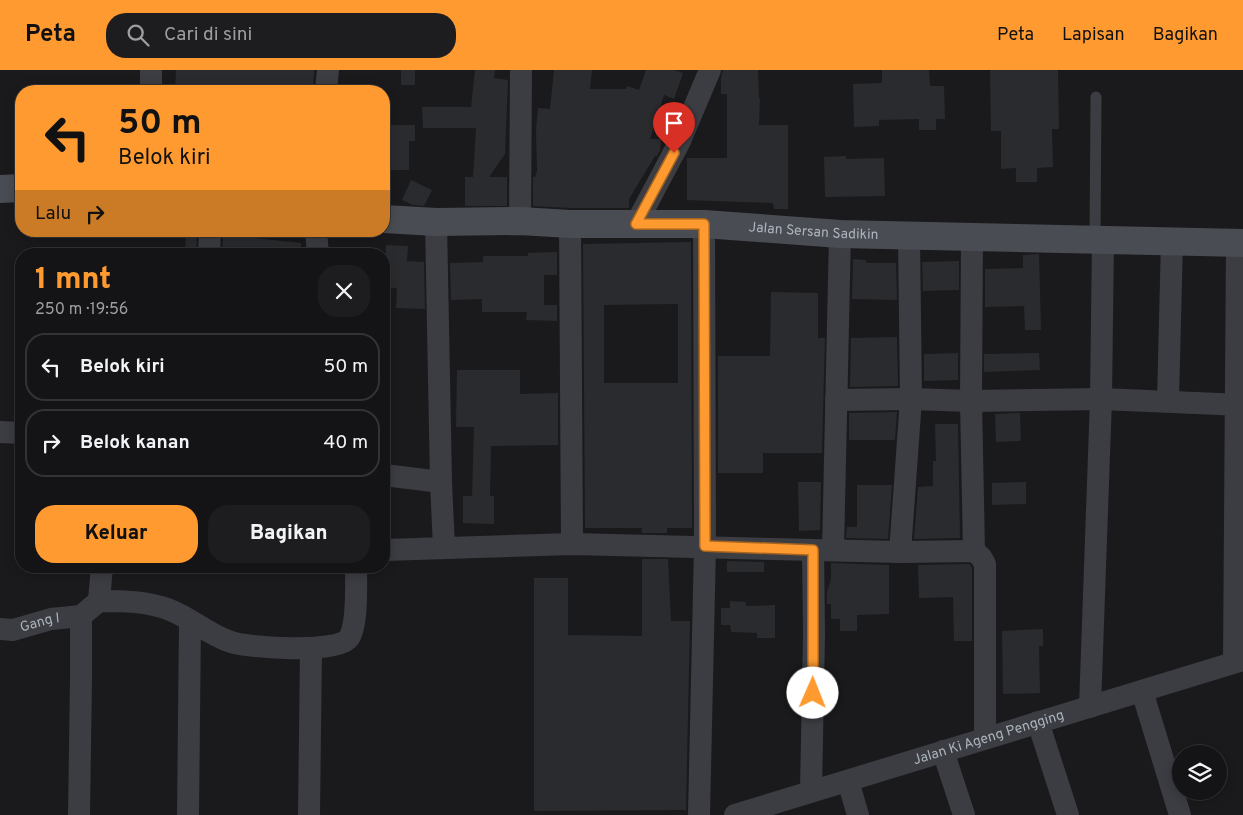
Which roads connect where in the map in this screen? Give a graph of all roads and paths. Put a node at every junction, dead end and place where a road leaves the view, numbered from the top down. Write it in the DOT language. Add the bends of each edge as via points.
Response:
graph roads {
  1 [pos="151,70"];
  2 [pos="328,70"];
  3 [pos="521,70"];
  4 [pos="710,70"];
  5 [pos="151,85"];
  6 [pos="327,85"];
  7 [pos="1096,98"];
  8 [pos="15,188"];
  9 [pos="0,189"];
  10 [pos="390,219"];
  11 [pos="520,221"];
  12 [pos="436,222"];
  13 [pos="570,224"];
  14 [pos="636,224"];
  15 [pos="704,224"];
  16 [pos="840,234"];
  17 [pos="909,234"];
  18 [pos="972,236"];
  19 [pos="1099,239"];
  20 [pos="1172,240"];
  21 [pos="1240,243"];
  22 [pos="911,399"];
  23 [pos="1101,399"];
  24 [pos="836,400"];
  25 [pos="971,401"];
  26 [pos="1168,401"];
  27 [pos="1240,405"];
  28 [pos="0,432"];
  29 [pos="15,433"];
  30 [pos="390,476"];
  31 [pos="441,482"];
  32 [pos="572,544"];
  33 [pos="705,546"];
  34 [pos="444,548"];
  35 [pos="390,550"];
  36 [pos="823,550"];
  37 [pos="974,551"];
  38 [pos="900,552"];
  39 [pos="101,573"];
  40 [pos="356,573"];
  41 [pos="99,601"];
  42 [pos="80,616"];
  43 [pos="190,622"];
  44 [pos="0,629"];
  45 [pos="311,648"];
  46 [pos="1239,661"];
  47 [pos="1142,692"];
  48 [pos="1090,707"];
  49 [pos="1038,722"];
  50 [pos="985,738"];
  51 [pos="943,751"];
  52 [pos="848,781"];
  53 [pos="811,791"];
  54 [pos="760,812"];
  55 [pos="79,815"];
  56 [pos="188,815"];
  57 [pos="309,815"];
  58 [pos="699,815"];
  59 [pos="735,815"];
  60 [pos="858,815"];
  61 [pos="964,815"];
  62 [pos="1068,815"];
  63 [pos="1180,815"];
  1 -- 5 [label="street"];
  2 -- 6 [label="street"];
  3 -- 11 [label="street"];
  4 -- 14 [label="street" via="680,141"];
  7 -- 19 [label="lane"];
  8 -- 9 [label="main road"];
  10 -- 12 [label="main road, Jalan Sersan Sadikin"];
  11 -- 12 [label="main road, Jalan Sersan Sadikin"];
  11 -- 13 [label="main road, Jalan Sersan Sadikin"];
  12 -- 31 [label="street"];
  13 -- 14 [label="main road, Jalan Sersan Sadikin"];
  13 -- 32 [label="street"];
  14 -- 15 [label="main road, Jalan Sersan Sadikin"];
  15 -- 16 [label="main road, Jalan Sersan Sadikin"];
  15 -- 33 [label="street"];
  16 -- 17 [label="main road, Jalan Sersan Sadikin"];
  16 -- 24 [label="street"];
  17 -- 18 [label="main road, Jalan Sersan Sadikin"];
  17 -- 22 [label="street"];
  18 -- 19 [label="main road, Jalan Sersan Sadikin"];
  18 -- 25 [label="street"];
  19 -- 20 [label="main road, Jalan Sersan Sadikin"];
  19 -- 23 [label="street"];
  20 -- 21 [label="main road, Jalan Sersan Sadikin"];
  20 -- 26 [label="street"];
  21 -- 27 [label="street"];
  22 -- 24 [label="street"];
  22 -- 25 [label="street"];
  22 -- 38 [label="street"];
  23 -- 25 [label="street"];
  23 -- 26 [label="street"];
  23 -- 48 [label="street"];
  24 -- 36 [label="street"];
  25 -- 37 [label="street"];
  26 -- 27 [label="street"];
  27 -- 46 [label="street"];
  28 -- 29 [label="street"];
  30 -- 31 [label="street"];
  31 -- 34 [label="street"];
  32 -- 33 [label="street"];
  32 -- 34 [label="street"];
  33 -- 36 [label="street"];
  33 -- 58 [label="street"];
  34 -- 35 [label="street"];
  36 -- 38 [label="street"];
  36 -- 53 [label="street" via="814,634"];
  37 -- 38 [label="street"];
  37 -- 50 [label="street" via="985,564"];
  39 -- 41 [label="street"];
  40 -- 45 [label="street" via="354,622 349,638 338,646"];
  41 -- 42 [label="street"];
  41 -- 43 [label="street" via="152,605 171,610"];
  42 -- 44 [label="street, Gang I" via="50,619 13,630"];
  42 -- 55 [label="street"];
  43 -- 45 [label="street" via="231,643"];
  43 -- 56 [label="street"];
  45 -- 57 [label="street"];
  46 -- 47 [label="street, Jalan Ki Ageng Pengging"];
  47 -- 48 [label="street, Jalan Ki Ageng Pengging"];
  47 -- 63 [label="street"];
  48 -- 49 [label="street, Jalan Ki Ageng Pengging"];
  49 -- 50 [label="street, Jalan Ki Ageng Pengging"];
  49 -- 62 [label="street"];
  50 -- 51 [label="street, Jalan Ki Ageng Pengging"];
  51 -- 52 [label="street, Jalan Ki Ageng Pengging"];
  51 -- 61 [label="street"];
  52 -- 53 [label="street, Jalan Ki Ageng Pengging"];
  52 -- 60 [label="street"];
  53 -- 54 [label="street, Jalan Ki Ageng Pengging"];
  54 -- 59 [label="street, Jalan Ki Ageng Pengging"];
}
